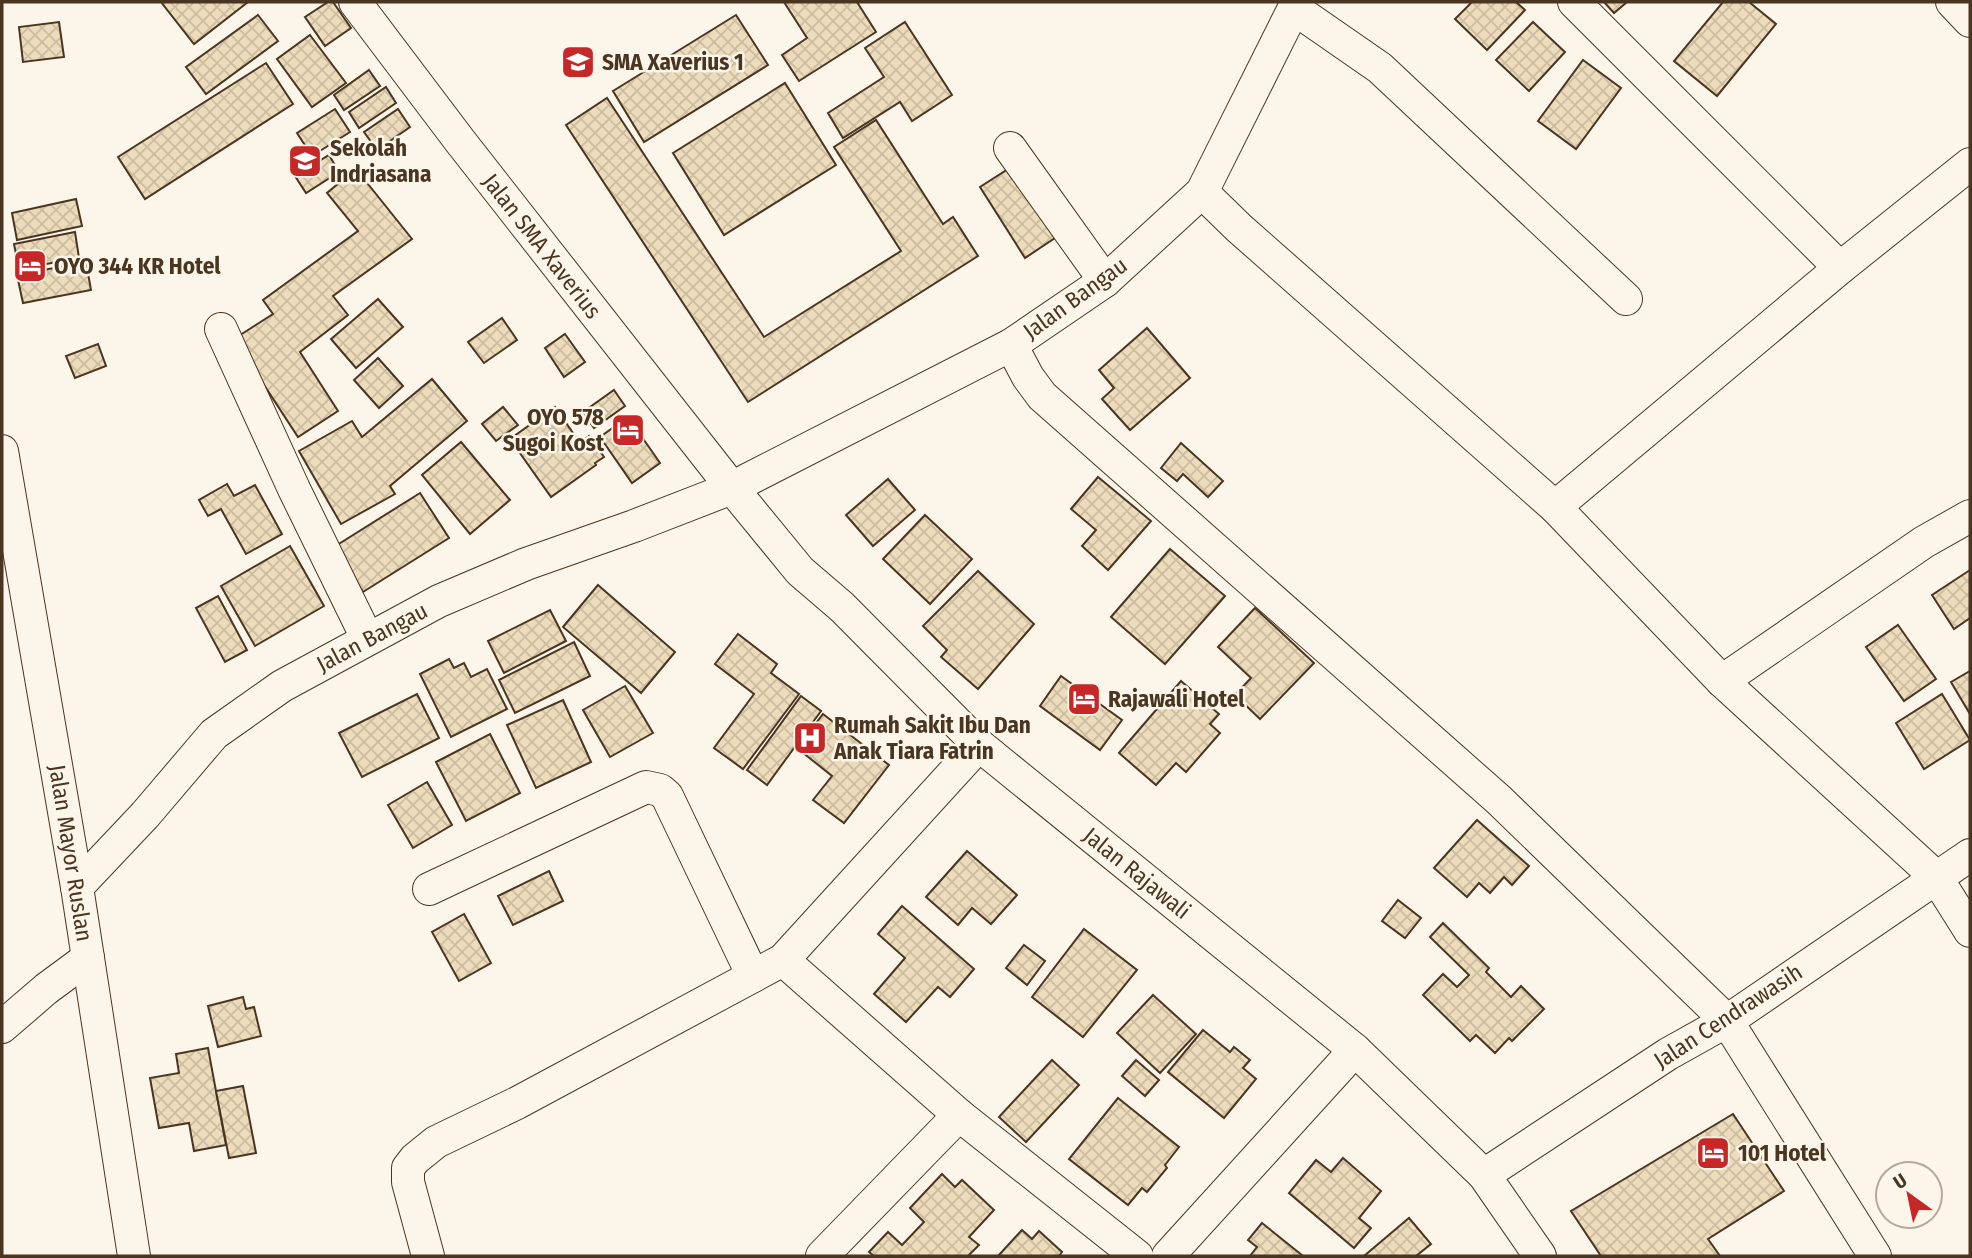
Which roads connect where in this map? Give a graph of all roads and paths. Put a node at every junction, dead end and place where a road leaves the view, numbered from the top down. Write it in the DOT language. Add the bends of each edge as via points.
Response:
graph roads {
  1 [pos="355,2"];
  2 [pos="1574,2"];
  3 [pos="1952,2"];
  4 [pos="1296,5"];
  5 [pos="1970,21"];
  6 [pos="1010,148"];
  7 [pos="1970,164"];
  8 [pos="1202,192"];
  9 [pos="1840,268"];
  10 [pos="1105,281"];
  11 [pos="1626,299"];
  12 [pos="221,329"];
  13 [pos="1011,345"];
  14 [pos="2,451"];
  15 [pos="738,485"];
  16 [pos="1555,507"];
  17 [pos="1970,516"];
  18 [pos="842,607"];
  19 [pos="367,638"];
  20 [pos="1722,681"];
  21 [pos="979,745"];
  22 [pos="1970,855"];
  23 [pos="1936,877"];
  24 [pos="77,887"];
  25 [pos="429,889"];
  26 [pos="1970,931"];
  27 [pos="88,958"];
  28 [pos="783,960"];
  29 [pos="753,976"];
  30 [pos="1727,1021"];
  31 [pos="2,1027"];
  32 [pos="1355,1051"];
  33 [pos="959,1115"];
  34 [pos="1484,1175"];
  35 [pos="134,1256"];
  36 [pos="428,1256"];
  37 [pos="822,1256"];
  38 [pos="1138,1256"];
  39 [pos="1168,1256"];
  40 [pos="1540,1256"];
  41 [pos="1875,1256"];
  1 -- 15 [label="street, Jalan SMA Xaverius" via="706,454"];
  2 -- 9 [label="street"];
  3 -- 5 [label="street"];
  4 -- 8 [label="street, Jalan Bangau"];
  4 -- 11 [label="street" via="1380,68"];
  6 -- 10 [label="street"];
  7 -- 9 [label="street"];
  8 -- 10 [label="street, Jalan Bangau"];
  8 -- 16 [label="street"];
  9 -- 16 [label="street"];
  10 -- 13 [label="street, Jalan Bangau"];
  12 -- 19 [label="street"];
  13 -- 15 [label="street, Jalan Bangau"];
  13 -- 30 [label="street" via="1042,396 1499,800"];
  14 -- 24 [label="street, Jalan Mayor Ruslan"];
  15 -- 18 [label="street, Jalan SMA Xaverius" via="813,559"];
  15 -- 19 [label="street, Jalan Bangau" via="526,564"];
  16 -- 20 [label="street"];
  17 -- 20 [label="street" via="1924,542"];
  18 -- 21 [label="street, Jalan Rajawali"];
  19 -- 24 [label="street, Jalan Bangau" via="282,686 214,734"];
  20 -- 23 [label="street"];
  21 -- 28 [label="street"];
  21 -- 32 [label="street, Jalan Rajawali"];
  22 -- 23 [label="street, Jalan Cendrawasih"];
  23 -- 26 [label="street"];
  23 -- 30 [label="street, Jalan Cendrawasih"];
  24 -- 27 [label="street, Jalan Mayor Ruslan"];
  25 -- 29 [label="street" via="646,787 660,790 667,796"];
  27 -- 31 [label="street"];
  27 -- 35 [label="street, Jalan Mayor Ruslan"];
  28 -- 29 [label="street"];
  28 -- 33 [label="street"];
  29 -- 36 [label="street" via="425,1150 408,1168 408,1182"];
  30 -- 34 [label="street, Jalan Cendrawasih" via="1668,1054"];
  30 -- 41 [label="street"];
  32 -- 34 [label="street, Jalan Rajawali"];
  32 -- 39 [label="street"];
  33 -- 37 [label="street"];
  33 -- 38 [label="street"];
  34 -- 40 [label="street, Jalan Rajawali"];
}
